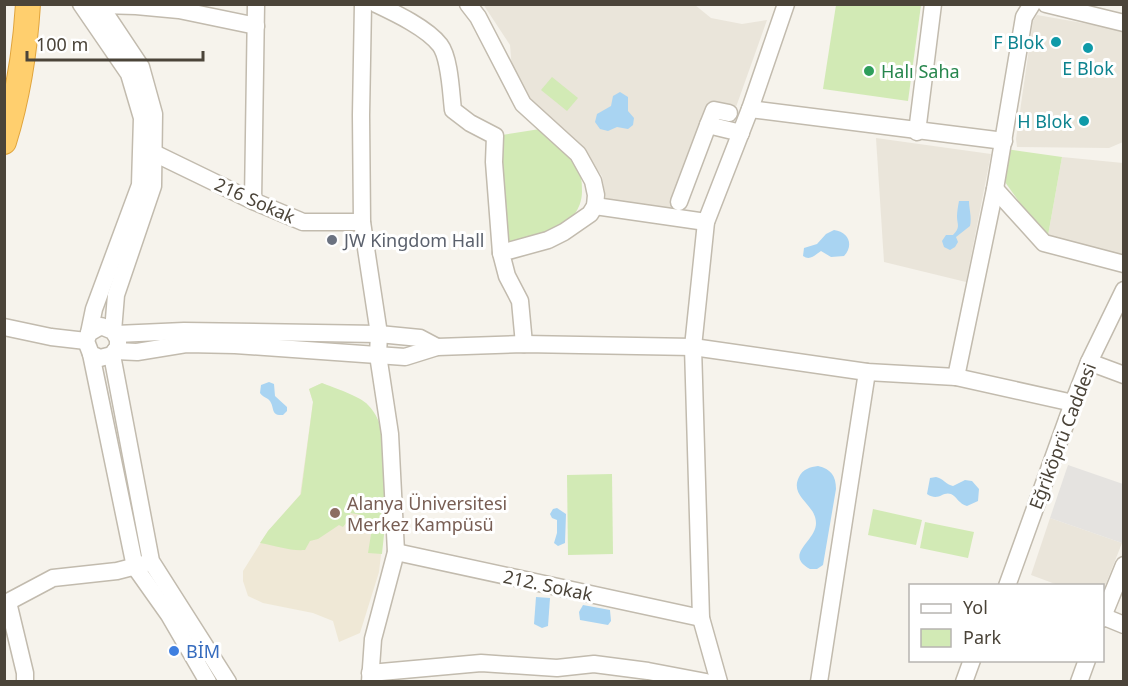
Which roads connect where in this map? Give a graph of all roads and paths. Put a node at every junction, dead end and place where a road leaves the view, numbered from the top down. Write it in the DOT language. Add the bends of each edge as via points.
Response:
graph roads {
  1 [pos="27,4"];
  2 [pos="81,4"];
  3 [pos="256,4"];
  4 [pos="363,4"];
  5 [pos="376,4"];
  6 [pos="468,4"];
  7 [pos="786,4"];
  8 [pos="933,4"];
  9 [pos="1032,4"];
  10 [pos="1046,4"];
  11 [pos="100,5"];
  12 [pos="1094,10"];
  13 [pos="1124,23"];
  14 [pos="256,26"];
  15 [pos="750,109"];
  16 [pos="729,113"];
  17 [pos="708,125"];
  18 [pos="917,132"];
  19 [pos="741,133"];
  20 [pos="1004,141"];
  21 [pos="4,142"];
  22 [pos="154,153"];
  23 [pos="995,189"];
  24 [pos="253,201"];
  25 [pos="679,202"];
  26 [pos="595,206"];
  27 [pos="362,222"];
  28 [pos="706,222"];
  29 [pos="501,253"];
  30 [pos="1124,264"];
  31 [pos="1124,290"];
  32 [pos="4,327"];
  33 [pos="379,334"];
  34 [pos="89,343"];
  35 [pos="114,343"];
  36 [pos="524,344"];
  37 [pos="437,347"];
  38 [pos="693,347"];
  39 [pos="378,355"];
  40 [pos="1089,362"];
  41 [pos="867,372"];
  42 [pos="1124,375"];
  43 [pos="956,378"];
  44 [pos="1073,403"];
  45 [pos="396,552"];
  46 [pos="143,564"];
  47 [pos="1124,565"];
  48 [pos="1009,584"];
  49 [pos="6,603"];
  50 [pos="1104,615"];
  51 [pos="1104,617"];
  52 [pos="701,618"];
  53 [pos="1124,625"];
  54 [pos="971,662"];
  55 [pos="1086,662"];
  56 [pos="433,675"];
  57 [pos="370,677"];
  58 [pos="25,681"];
  59 [pos="208,681"];
  60 [pos="228,681"];
  61 [pos="706,681"];
  62 [pos="718,681"];
  63 [pos="819,681"];
  64 [pos="964,681"];
  65 [pos="1079,681"];
  1 -- 21 [label="highway" via="16,102"];
  2 -- 34 [label="street" via="129,74 142,118 140,185 94,309"];
  3 -- 14 [label="street"];
  4 -- 27 [label="street"];
  5 -- 29 [label="street" via="421,29 441,46 449,71 453,110 495,136"];
  6 -- 26 [label="street" via="523,104 578,154 593,182"];
  7 -- 15 [label="street"];
  8 -- 18 [label="street"];
  9 -- 20 [label="street" via="1024,17"];
  10 -- 12 [label="street"];
  11 -- 14 [label="street" via="179,10"];
  11 -- 22 [label="street" via="141,67 154,114"];
  12 -- 13 [label="street"];
  14 -- 24 [label="street"];
  15 -- 18 [label="street"];
  15 -- 19 [label="street"];
  16 -- 17 [label="street" via="714,110"];
  17 -- 19 [label="street"];
  17 -- 25 [label="street"];
  18 -- 20 [label="street"];
  19 -- 28 [label="street"];
  20 -- 23 [label="street"];
  22 -- 24 [label="street, 216 Sokak"];
  22 -- 35 [label="street" via="153,186 114,306"];
  23 -- 30 [label="street" via="1044,243"];
  23 -- 43 [label="street"];
  24 -- 27 [label="street, 216 Sokak" via="303,222"];
  26 -- 28 [label="street"];
  26 -- 29 [label="street" via="564,232"];
  27 -- 33 [label="street"];
  28 -- 38 [label="street"];
  29 -- 36 [label="street" via="520,301"];
  31 -- 40 [label="street, Eğriköprü Caddesi"];
  32 -- 34 [label="street"];
  33 -- 35 [label="street" via="184,331"];
  33 -- 37 [label="street" via="420,338"];
  33 -- 39 [label="street"];
  34 -- 35 [label="street" via="100,358"];
  34 -- 35 [label="street" via="101,326"];
  34 -- 46 [label="street"];
  35 -- 39 [label="street" via="137,352 186,344"];
  35 -- 46 [label="street"];
  36 -- 37 [label="street"];
  36 -- 38 [label="street"];
  37 -- 39 [label="street" via="405,357"];
  38 -- 41 [label="street"];
  38 -- 52 [label="street"];
  39 -- 45 [label="street" via="390,434"];
  40 -- 42 [label="street"];
  40 -- 44 [label="street, Eğriköprü Caddesi"];
  41 -- 43 [label="street"];
  41 -- 63 [label="street"];
  43 -- 44 [label="street"];
  44 -- 48 [label="street, Eğriköprü Caddesi"];
  45 -- 52 [label="street, 212. Sokak"];
  45 -- 57 [label="street" via="372,639"];
  46 -- 49 [label="street" via="53,578"];
  46 -- 59 [label="street"];
  46 -- 60 [label="street"];
  47 -- 50 [label="street"];
  49 -- 58 [label="street"];
  51 -- 53 [label="street"];
  52 -- 62 [label="street"];
  54 -- 64 [label="street"];
  55 -- 65 [label="street"];
  56 -- 57 [label="street"];
  56 -- 61 [label="street" via="481,663 556,668 594,664"];
}
